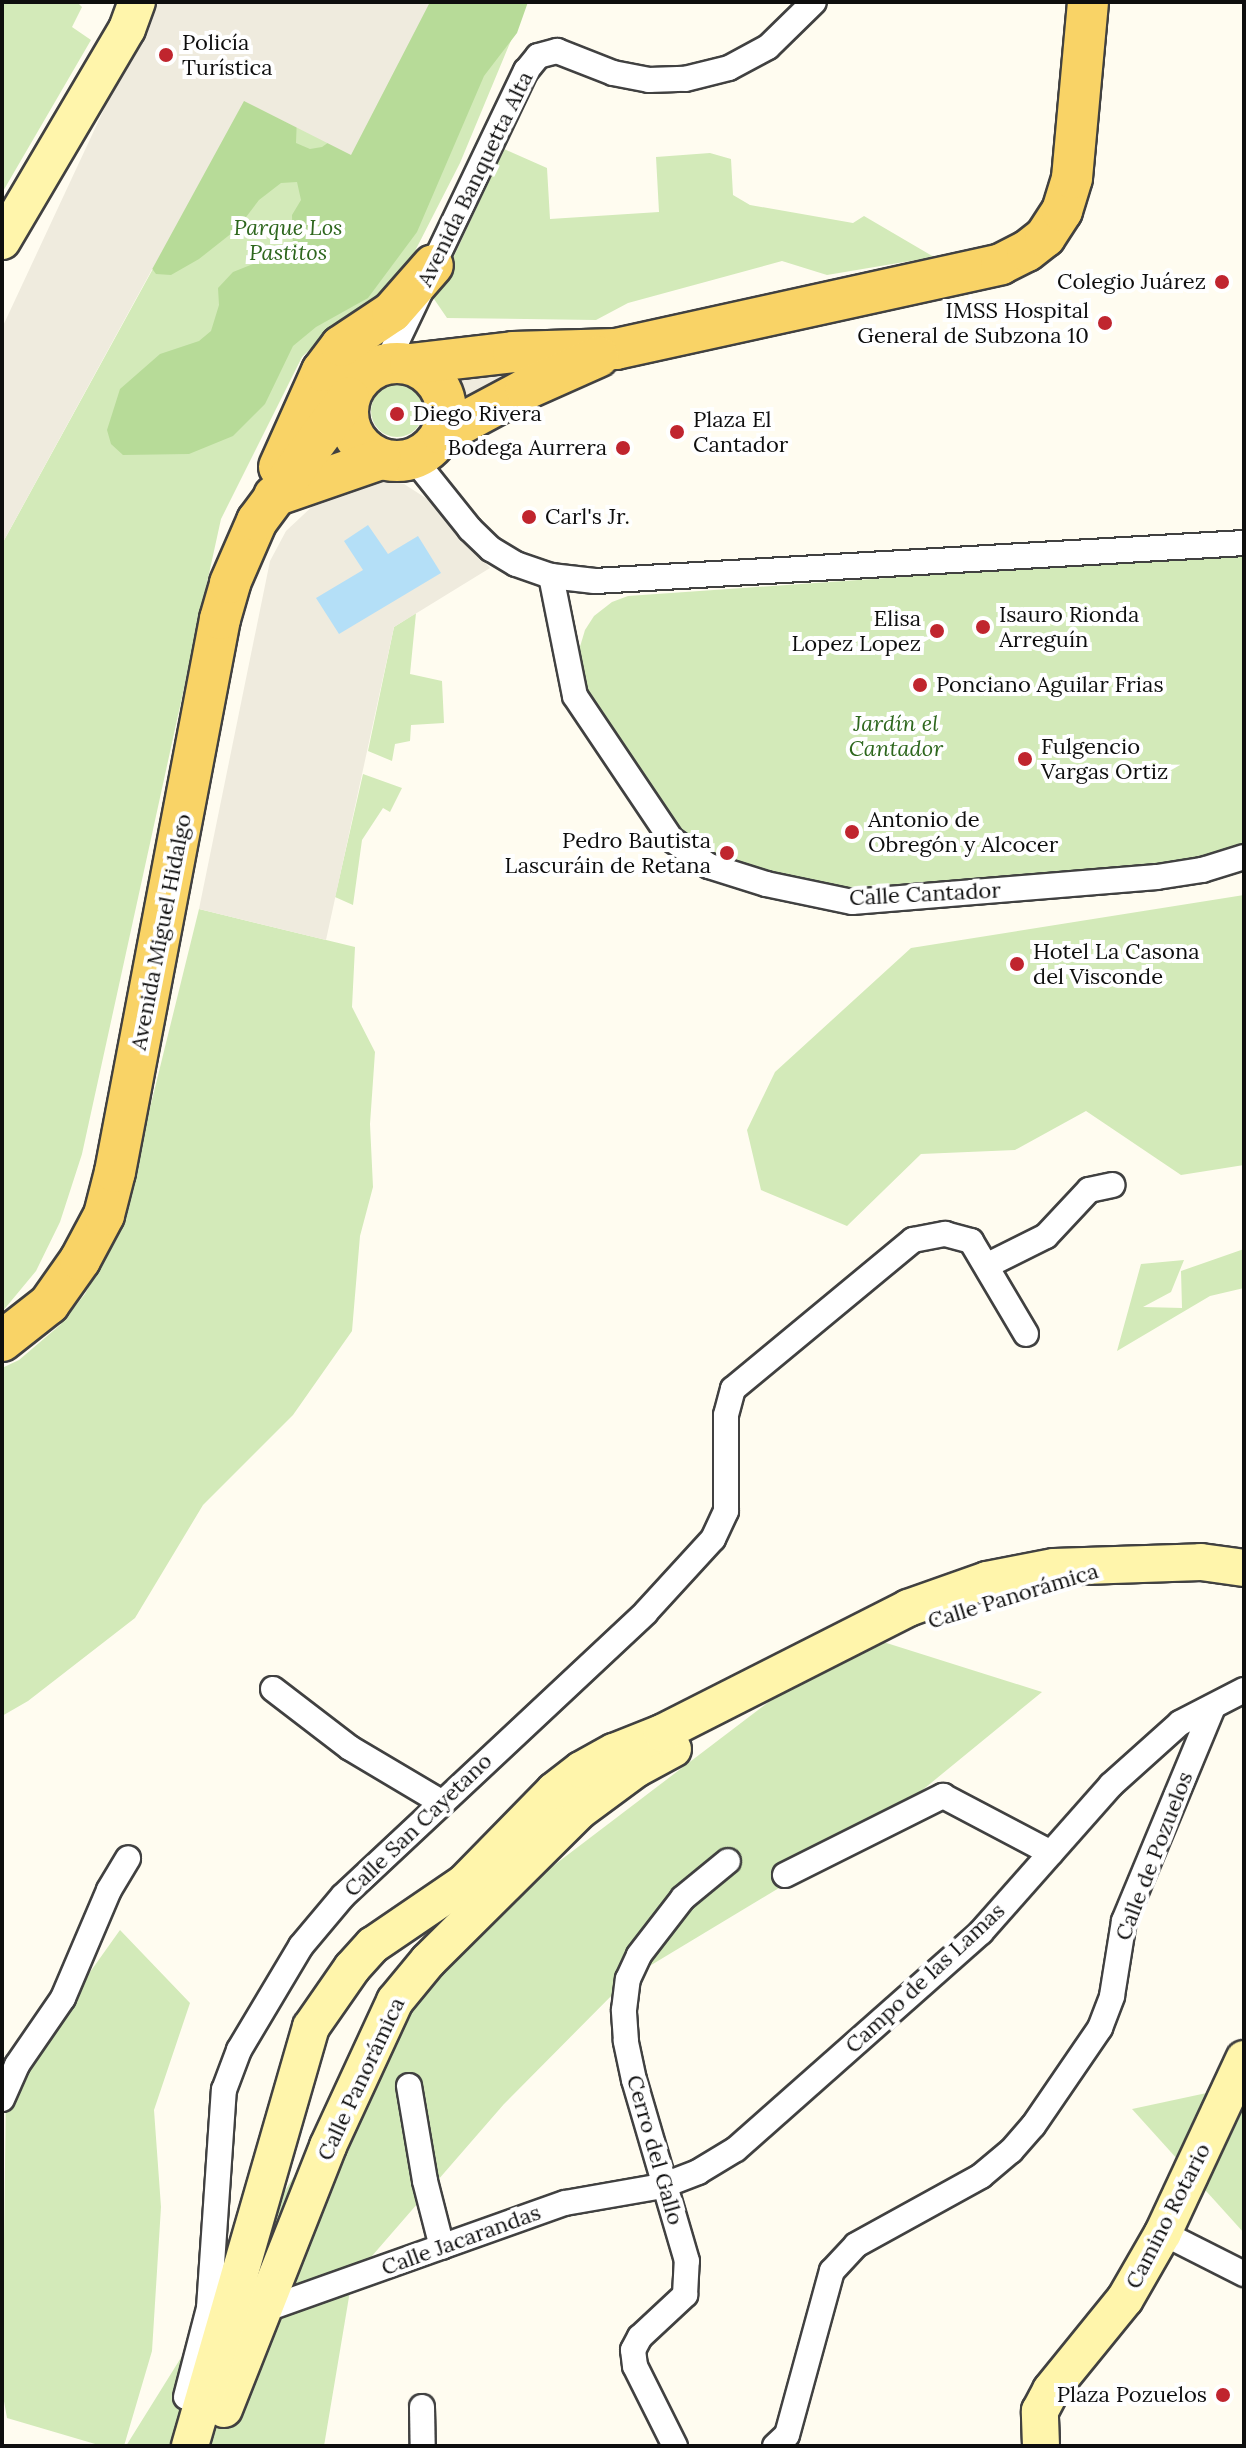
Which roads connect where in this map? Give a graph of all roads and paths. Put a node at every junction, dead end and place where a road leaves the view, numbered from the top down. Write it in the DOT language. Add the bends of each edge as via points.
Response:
graph roads {
  1 [pos="137,2"];
  2 [pos="814,2"];
  3 [pos="1088,2"];
  4 [pos="2,241"];
  5 [pos="433,265"];
  6 [pos="616,349"];
  7 [pos="398,364"];
  8 [pos="349,397"];
  9 [pos="412,450"];
  10 [pos="265,509"];
  11 [pos="1244,543"];
  12 [pos="551,576"];
  13 [pos="1244,857"];
  14 [pos="1112,1185"];
  15 [pos="988,1265"];
  16 [pos="1026,1334"];
  17 [pos="2,1341"];
  18 [pos="1108,1567"];
  19 [pos="1244,1568"];
  20 [pos="273,1689"];
  21 [pos="1244,1690"];
  22 [pos="1213,1707"];
  23 [pos="441,1802"];
  24 [pos="1051,1853"];
  25 [pos="128,1858"];
  26 [pos="728,1861"];
  27 [pos="785,1875"];
  28 [pos="1244,2059"];
  29 [pos="409,2086"];
  30 [pos="2,2099"];
  31 [pos="662,2186"];
  32 [pos="1163,2233"];
  33 [pos="442,2247"];
  34 [pos="1244,2274"];
  35 [pos="264,2310"];
  36 [pos="422,2407"];
  37 [pos="176,2446"];
  38 [pos="190,2446"];
  39 [pos="202,2446"];
  40 [pos="423,2446"];
  41 [pos="675,2446"];
  42 [pos="775,2446"];
  43 [pos="1041,2446"];
  1 -- 4 [label="street" via="127,29"];
  2 -- 5 [label="street, Avenida Banquetta Alta" via="768,47 729,68 685,79 613,73 557,51 538,56"];
  3 -- 6 [label="main road" via="1072,178 1062,211 1045,237 1027,251 1001,264"];
  5 -- 7 [label="street, Avenida Banquetta Alta"];
  5 -- 10 [label="main road" via="392,312 341,346 322,371"];
  6 -- 7 [label="main road" via="513,352"];
  6 -- 9 [label="main road" via="526,389"];
  7 -- 8 [label="main road" via="366,374"];
  7 -- 9 [label="main road" via="429,375 444,397 446,422"];
  8 -- 9 [label="main road" via="348,421 360,445"];
  8 -- 10 [label="main road, Avenida Miguel Hidalgo"];
  9 -- 10 [label="main road"];
  9 -- 12 [label="street" via="491,549"];
  10 -- 17 [label="main road, Avenida Miguel Hidalgo" via="242,550 220,619 104,1215 49,1304"];
  11 -- 12 [label="street" via="595,581"];
  12 -- 13 [label="street, Calle Cantador" via="575,696 671,839 709,866 852,902 1157,877"];
  14 -- 15 [label="street" via="1089,1190 1046,1236"];
  15 -- 16 [label="street, Calle San Cayetano"];
  15 -- 23 [label="street, Calle San Cayetano" via="971,1241 945,1234 913,1240 733,1389 726,1415 726,1511 713,1539 646,1612"];
  18 -- 19 [label="street" via="1201,1562"];
  18 -- 35 [label="street, Calle Panorámica" via="958,1609 920,1625 636,1769 579,1811 428,1961 395,2001 328,2146"];
  18 -- 38 [label="street, Calle Panorámica" via="1018,1571 908,1608 662,1733 614,1752 554,1791 464,1883 373,1945 311,2027"];
  20 -- 23 [label="street" via="350,1748"];
  21 -- 22 [label="street, Campo de las Lamas"];
  22 -- 24 [label="street, Campo de las Lamas" via="1180,1723 1111,1785"];
  22 -- 42 [label="street, Calle de Pozuelos" via="1124,1921 1112,1996 1100,2028 1011,2151 981,2176 856,2245 832,2271 787,2435"];
  23 -- 37 [label="street, Calle San Cayetano" via="343,1896 301,1946 239,2050 224,2090 209,2308"];
  24 -- 27 [label="street" via="943,1796"];
  24 -- 31 [label="street, Campo de las Lamas" via="981,1932 736,2149"];
  25 -- 30 [label="street" via="63,1998 17,2065"];
  26 -- 31 [label="street, Cerro del Gallo" via="683,1898 639,1955 628,1979 626,2041"];
  28 -- 32 [label="street, Camino Rotario"];
  29 -- 33 [label="street"];
  31 -- 33 [label="street, Calle Jacarandas" via="565,2203"];
  31 -- 41 [label="street, Cerro del Gallo" via="688,2279 685,2295 633,2350 635,2366"];
  32 -- 34 [label="street"];
  32 -- 43 [label="street, Camino Rotario" via="1125,2299 1051,2390 1040,2411"];
  33 -- 35 [label="street, Calle Jacarandas"];
  35 -- 39 [label="street, Calle Panorámica" via="214,2433"];
  36 -- 40 [label="street"];
}
